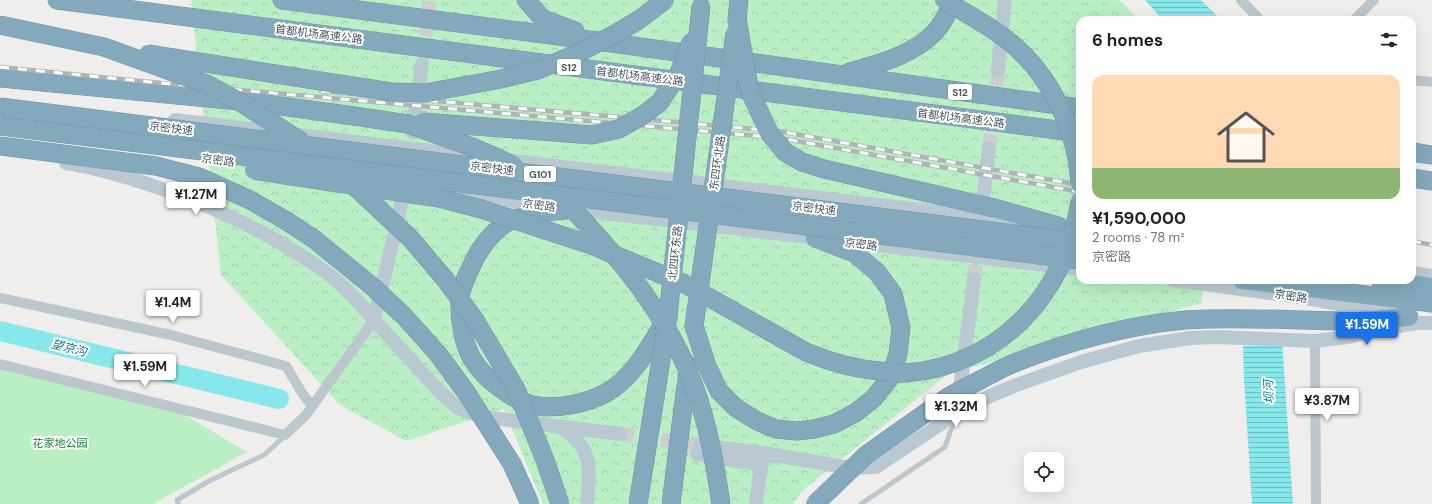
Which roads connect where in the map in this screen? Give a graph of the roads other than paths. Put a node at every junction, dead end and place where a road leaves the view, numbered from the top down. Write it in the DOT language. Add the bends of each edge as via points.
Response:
graph roads {
  1 [pos="57,0"];
  2 [pos="282,0"];
  3 [pos="526,0"];
  4 [pos="665,0"];
  5 [pos="739,0"];
  6 [pos="944,0"];
  7 [pos="953,0"];
  8 [pos="1005,0"];
  9 [pos="1241,0"];
  10 [pos="1374,0"];
  11 [pos="701,3"];
  12 [pos="1256,16"];
  13 [pos="1358,16"];
  14 [pos="737,19"];
  15 [pos="0,25"];
  16 [pos="604,42"];
  17 [pos="104,47"];
  18 [pos="422,64"];
  19 [pos="998,70"];
  20 [pos="841,75"];
  21 [pos="0,78"];
  22 [pos="1416,80"];
  23 [pos="1432,82"];
  24 [pos="0,99"];
  25 [pos="0,107"];
  26 [pos="1076,107"];
  27 [pos="354,116"];
  28 [pos="0,126"];
  29 [pos="0,131"];
  30 [pos="412,132"];
  31 [pos="1076,132"];
  32 [pos="0,146"];
  33 [pos="989,148"];
  34 [pos="194,151"];
  35 [pos="1416,153"];
  36 [pos="0,154"];
  37 [pos="1432,155"];
  38 [pos="1076,156"];
  39 [pos="1416,179"];
  40 [pos="1432,181"];
  41 [pos="984,192"];
  42 [pos="404,197"];
  43 [pos="571,209"];
  44 [pos="1076,221"];
  45 [pos="1058,226"];
  46 [pos="1076,229"];
  47 [pos="815,238"];
  48 [pos="1076,242"];
  49 [pos="1076,260"];
  50 [pos="1076,269"];
  51 [pos="1416,274"];
  52 [pos="1432,276"];
  53 [pos="974,279"];
  54 [pos="1204,284"];
  55 [pos="1275,284"];
  56 [pos="1410,284"];
  57 [pos="1432,287"];
  58 [pos="0,298"];
  59 [pos="1432,303"];
  60 [pos="668,316"];
  61 [pos="1409,317"];
  62 [pos="374,320"];
  63 [pos="1432,321"];
  64 [pos="694,326"];
  65 [pos="1315,341"];
  66 [pos="0,364"];
  67 [pos="312,406"];
  68 [pos="957,413"];
  69 [pos="556,425"];
  70 [pos="285,435"];
  71 [pos="698,449"];
  72 [pos="585,452"];
  73 [pos="765,459"];
  74 [pos="178,504"];
  75 [pos="530,504"];
  76 [pos="560,504"];
  77 [pos="587,504"];
  78 [pos="638,504"];
  79 [pos="671,504"];
  80 [pos="721,504"];
  81 [pos="756,504"];
  82 [pos="815,504"];
  83 [pos="861,504"];
  84 [pos="1316,504"];
  1 -- 31 [label="highway, 首都机场高速公路 / S12"];
  2 -- 16 [label="highway, S12"];
  3 -- 16 [label="highway" via="543,19"];
  4 -- 17 [label="highway, bridge" via="615,34 538,70 425,93 391,92"];
  5 -- 14 [label="highway, 东四环北路"];
  6 -- 38 [label="highway, bridge" via="988,26 1023,55 1049,86 1072,135"];
  7 -- 20 [label="highway" via="948,13 935,32 911,51"];
  8 -- 19 [label="main road"];
  9 -- 12 [label="street"];
  10 -- 13 [label="street"];
  11 -- 27 [label="highway, bridge" via="691,41 679,72 660,102 646,114 619,129 592,135"];
  11 -- 60 [label="highway, 北四环东路, bridge"];
  14 -- 45 [label="highway, bridge" via="750,92 770,134 785,152 802,162 824,169 994,208"];
  14 -- 64 [label="highway, 东四环北路, bridge"];
  15 -- 17 [label="highway, bridge"];
  16 -- 20 [label="highway, S12"];
  17 -- 76 [label="highway, bridge" via="209,85 240,102 329,163 410,238 475,320 517,391"];
  18 -- 30 [label="main road"];
  20 -- 26 [label="highway, S12"];
  21 -- 27 [label="highway"];
  22 -- 23 [label="street"];
  24 -- 45 [label="main road, G101"];
  25 -- 48 [label="highway, 京密快速 / G101, bridge"];
  27 -- 80 [label="highway, bridge" via="408,124 498,158 531,176 567,203 582,218 639,287 677,349 693,384 704,418 713,453"];
  28 -- 34 [label="highway, 京密快速 / G101, bridge"];
  29 -- 43 [label="main road, 京密路"];
  32 -- 75 [label="highway, bridge" via="156,166 199,177 250,200 314,239 404,316 438,354 466,392 512,464"];
  33 -- 41 [label="main road"];
  34 -- 44 [label="highway, bridge" via="227,164 439,198 506,217 591,245 687,285 794,346 825,360 872,371 905,374 931,370 978,353 1015,327 1043,297 1053,281 1068,248"];
  34 -- 49 [label="highway, 京密快速 / G101, bridge"];
  35 -- 37 [label="highway"];
  36 -- 62 [label="main road" via="82,165 131,178 190,199 238,220 325,272 358,301"];
  39 -- 40 [label="highway"];
  42 -- 62 [label="main road"];
  43 -- 47 [label="main road, 京密路"];
  43 -- 60 [label="highway, bridge" via="529,215 506,224 477,253 460,298 461,313 464,338 473,361 489,379 512,397 538,406 581,403 606,393 625,378 640,362"];
  45 -- 46 [label="main road, G101"];
  47 -- 50 [label="main road, 京密路"];
  47 -- 64 [label="highway" via="854,253 877,272 893,294 901,328 898,354 890,378 873,399 855,414 834,424 814,429 776,429 757,421 736,408 719,391 707,366"];
  51 -- 52 [label="main road"];
  53 -- 68 [label="main road"];
  54 -- 61 [label="main road, 京密路" via="1300,297"];
  55 -- 59 [label="highway"];
  56 -- 57 [label="highway"];
  58 -- 67 [label="street" via="171,334 286,366"];
  60 -- 78 [label="highway, 北四环东路, bridge"];
  61 -- 63 [label="main road, 京密路"];
  61 -- 82 [label="highway, bridge" via="1353,321 1184,320 1138,327 1051,350 1016,362 948,397 866,455"];
  62 -- 67 [label="street"];
  62 -- 69 [label="main road" via="458,408 484,416"];
  63 -- 65 [label="main road"];
  64 -- 79 [label="highway, bridge"];
  65 -- 68 [label="main road" via="1218,337 1190,338 1139,346 1081,362 1014,386"];
  65 -- 84 [label="street"];
  66 -- 70 [label="street"];
  67 -- 70 [label="street"];
  68 -- 73 [label="main road" via="876,467 850,468"];
  68 -- 83 [label="lane" via="945,447"];
  69 -- 72 [label="main road" via="571,434"];
  69 -- 72 [label="main road" via="620,438 598,438 591,442"];
  70 -- 74 [label="lane" via="264,455 209,481 177,500"];
  71 -- 73 [label="main road"];
  72 -- 77 [label="main road" via="590,470"];
  73 -- 81 [label="main road"];
}
